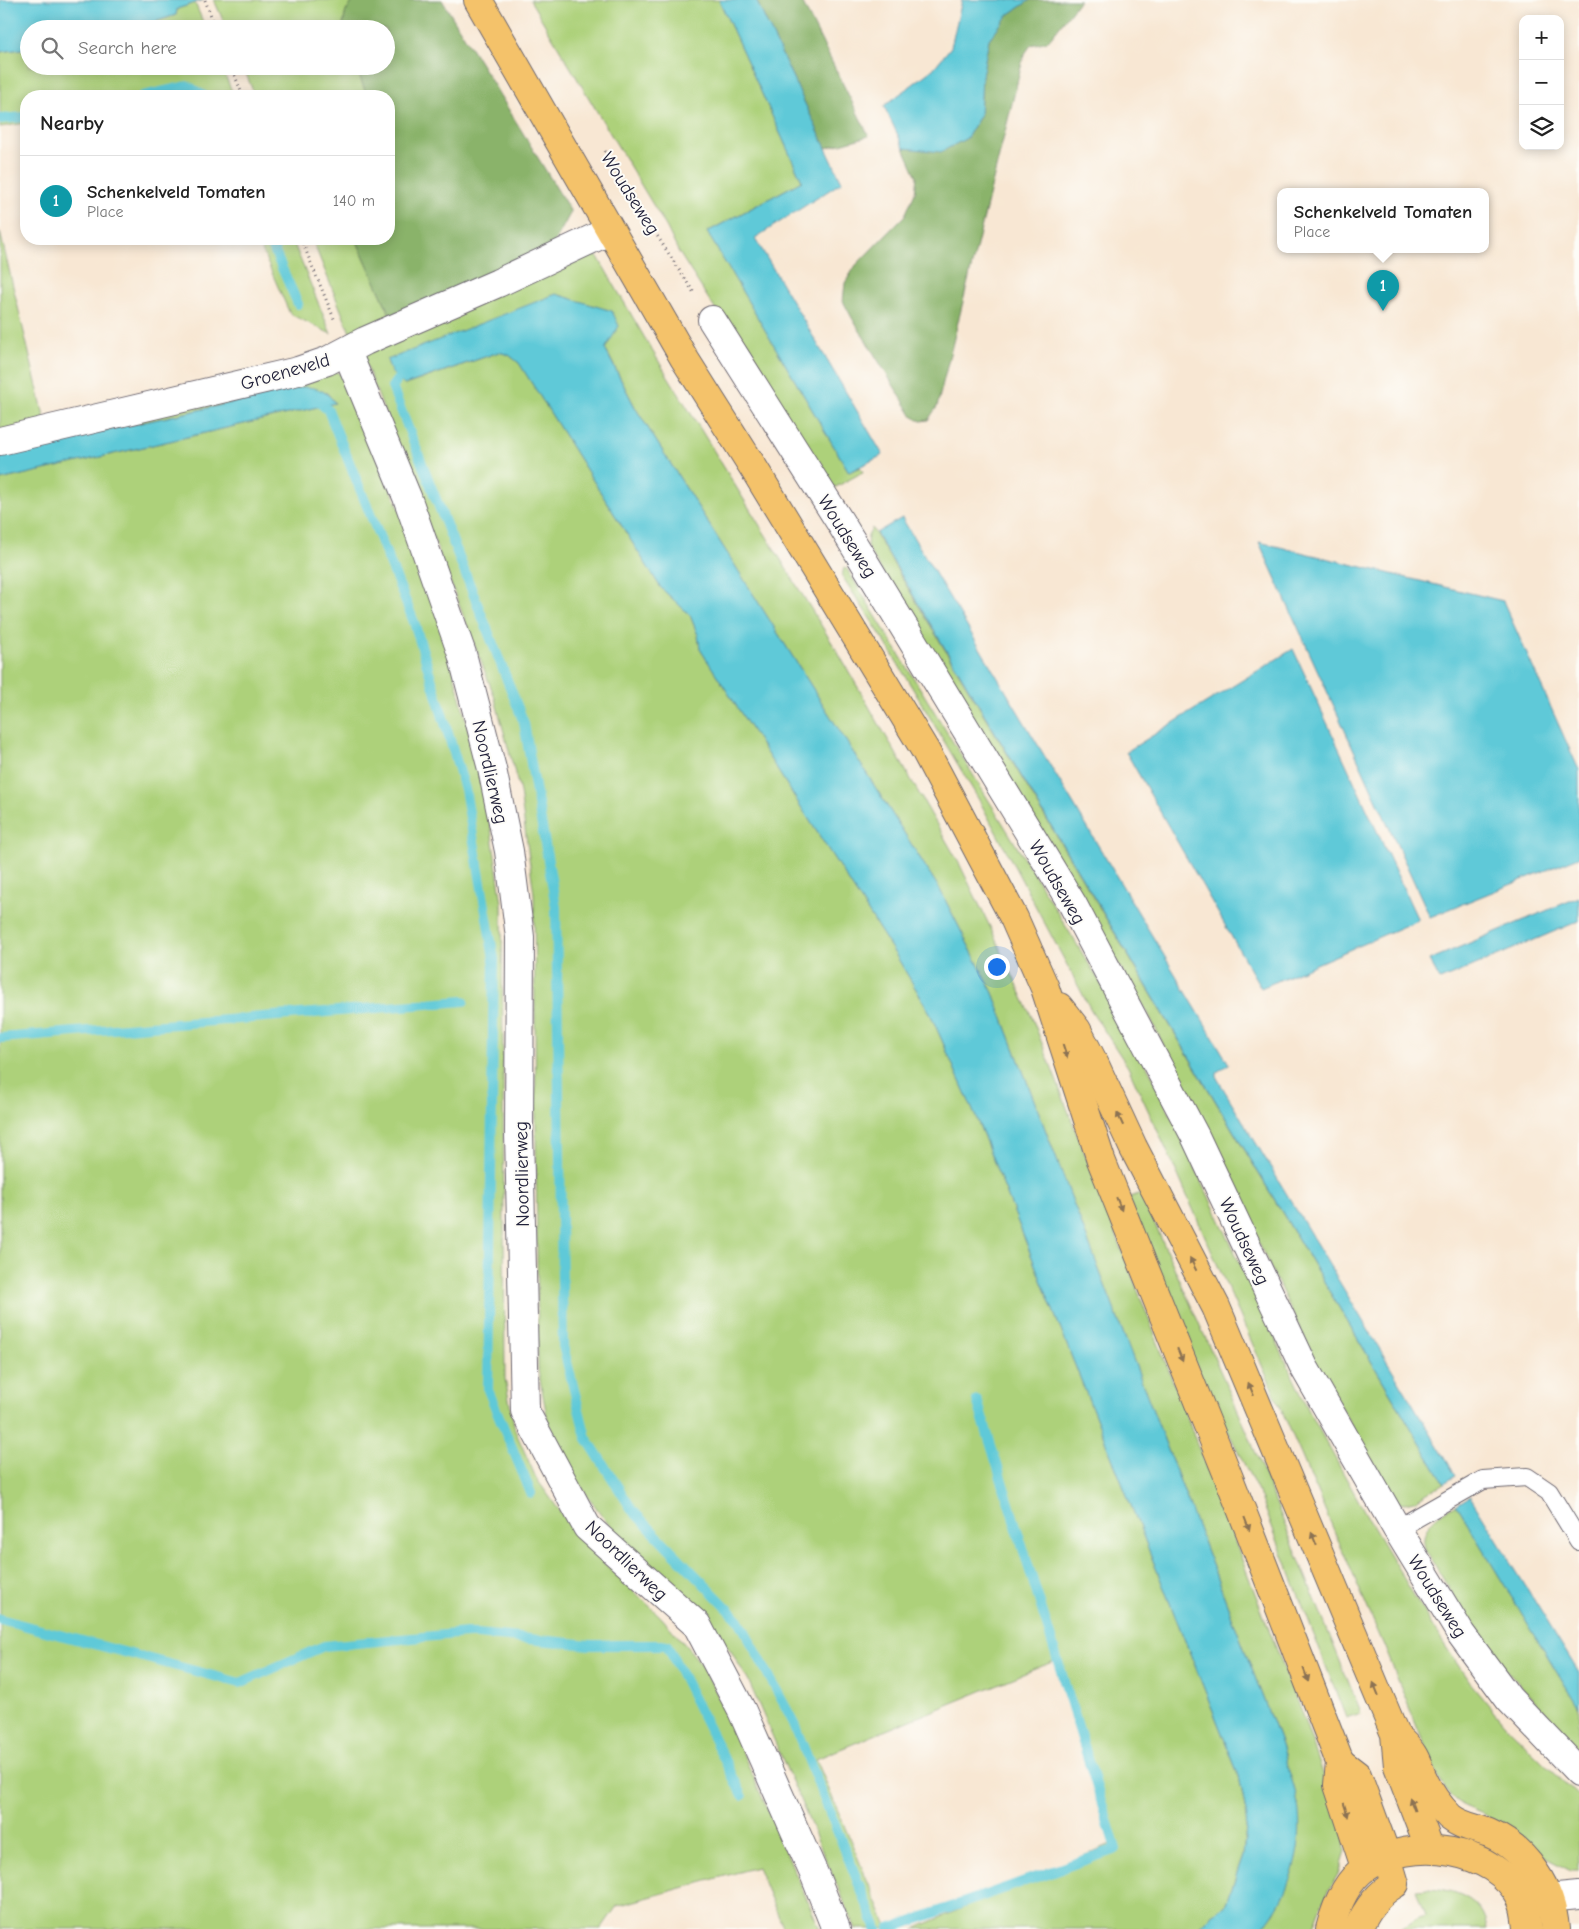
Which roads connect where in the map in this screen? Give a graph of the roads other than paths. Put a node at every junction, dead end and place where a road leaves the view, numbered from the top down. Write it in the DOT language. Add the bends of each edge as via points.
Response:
graph roads {
  1 [pos="478,0"];
  2 [pos="609,231"];
  3 [pos="712,320"];
  4 [pos="347,352"];
  5 [pos="0,441"];
  6 [pos="1045,988"];
  7 [pos="1397,1529"];
  8 [pos="1579,1541"];
  9 [pos="1395,1734"];
  10 [pos="1579,1772"];
  11 [pos="1430,1849"];
  12 [pos="1376,1862"];
  13 [pos="1579,1895"];
  14 [pos="1534,1899"];
  15 [pos="836,1929"];
  16 [pos="1330,1929"];
  17 [pos="1358,1929"];
  18 [pos="1527,1929"];
  19 [pos="1555,1929"];
  1 -- 2 [label="main road, Woudseweg"];
  2 -- 4 [label="street, Groeneveld"];
  2 -- 6 [label="main road, Woudseweg" via="924,750 1014,918"];
  3 -- 7 [label="street, Woudseweg" via="1073,905 1195,1136 1304,1367"];
  4 -- 5 [label="street, Groeneveld" via="298,371"];
  4 -- 15 [label="street, Noordlierweg" via="407,497 462,654 509,851 520,938 525,1411 587,1527 697,1625 742,1711"];
  9 -- 6 [label="main road, Woudseweg, one-way" via="1216,1307 1132,1146 1077,1030"];
  6 -- 12 [label="main road, Woudseweg, one-way" via="1101,1160 1340,1762 1338,1785"];
  7 -- 8 [label="lane" via="1483,1480 1528,1477 1549,1492"];
  7 -- 10 [label="street, Woudseweg" via="1460,1634 1509,1699"];
  11 -- 9 [label="main road, Woudseweg, one-way" via="1398,1766"];
  9 -- 14 [label="main road, Woudseweg" via="1413,1755 1436,1801 1452,1818 1490,1834 1525,1858 1536,1874"];
  11 -- 12 [label="main road"];
  11 -- 14 [label="main road" via="1448,1850 1473,1858"];
  12 -- 16 [label="main road" via="1352,1882 1342,1896"];
  12 -- 17 [label="main road, Woudseweg" via="1395,1884 1378,1895"];
  13 -- 14 [label="street"];
  14 -- 18 [label="main road"];
  14 -- 19 [label="main road" via="1554,1916"];
}
